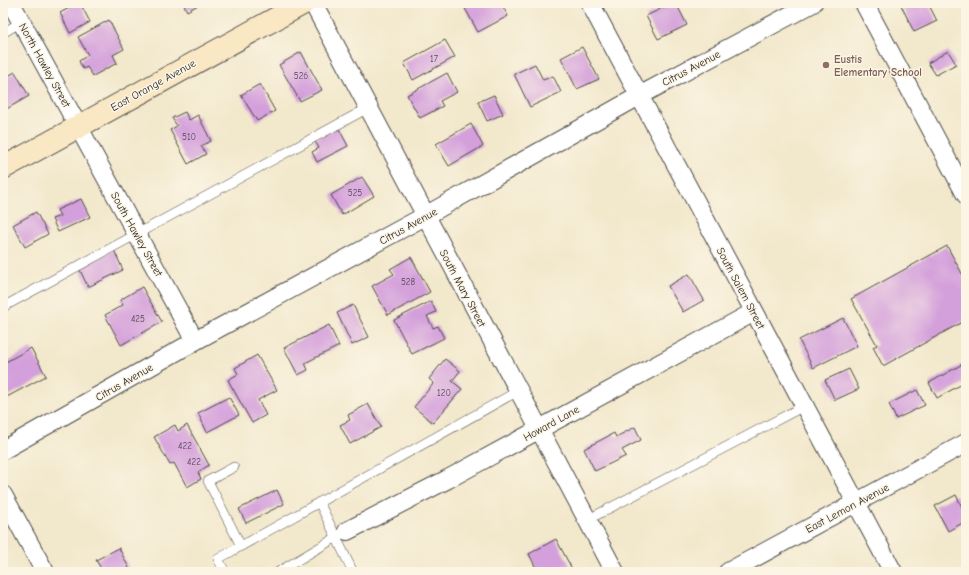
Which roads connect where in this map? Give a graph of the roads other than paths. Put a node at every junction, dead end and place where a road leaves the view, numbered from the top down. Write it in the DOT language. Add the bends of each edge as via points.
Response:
graph roads {
  1 [pos="11,3"];
  2 [pos="304,3"];
  3 [pos="313,3"];
  4 [pos="590,3"];
  5 [pos="814,3"];
  6 [pos="864,3"];
  7 [pos="22,22"];
  8 [pos="3,33"];
  9 [pos="639,96"];
  10 [pos="368,108"];
  11 [pos="78,126"];
  12 [pos="3,168"];
  13 [pos="965,189"];
  14 [pos="425,216"];
  15 [pos="137,234"];
  16 [pos="3,307"];
  17 [pos="754,312"];
  18 [pos="195,341"];
  19 [pos="518,391"];
  20 [pos="804,406"];
  21 [pos="538,429"];
  22 [pos="966,443"];
  23 [pos="3,450"];
  24 [pos="234,467"];
  25 [pos="3,495"];
  26 [pos="318,502"];
  27 [pos="856,502"];
  28 [pos="587,520"];
  29 [pos="341,534"];
  30 [pos="241,546"];
  31 [pos="45,572"];
  32 [pos="225,572"];
  33 [pos="278,572"];
  34 [pos="353,572"];
  35 [pos="615,572"];
  36 [pos="728,572"];
  37 [pos="893,572"];
  1 -- 7 [label="street, North Hawley Street"];
  2 -- 11 [label="main road, East Orange Avenue"];
  3 -- 10 [label="street, South Mary Street"];
  4 -- 9 [label="street, South Salem Street"];
  5 -- 9 [label="street, Citrus Avenue"];
  6 -- 13 [label="street"];
  7 -- 8 [label="lane"];
  7 -- 11 [label="street, North Hawley Street"];
  9 -- 14 [label="street, Citrus Avenue"];
  9 -- 17 [label="street, South Salem Street"];
  10 -- 14 [label="street, South Mary Street"];
  10 -- 15 [label="lane"];
  11 -- 12 [label="main road, East Orange Avenue"];
  11 -- 15 [label="street, South Hawley Street"];
  14 -- 18 [label="street, Citrus Avenue"];
  14 -- 19 [label="street, South Mary Street"];
  15 -- 16 [label="lane"];
  15 -- 18 [label="street, South Hawley Street"];
  17 -- 20 [label="street, South Salem Street"];
  17 -- 21 [label="street, Howard Lane"];
  18 -- 23 [label="street, Citrus Avenue"];
  19 -- 21 [label="street, South Mary Street"];
  19 -- 26 [label="lane"];
  20 -- 27 [label="street, South Salem Street"];
  20 -- 28 [label="lane"];
  21 -- 28 [label="street, South Mary Street"];
  21 -- 29 [label="street, Howard Lane"];
  22 -- 27 [label="street, East Lemon Avenue"];
  24 -- 30 [label="lane" via="208,481"];
  25 -- 31 [label="street"];
  26 -- 29 [label="lane"];
  26 -- 30 [label="lane"];
  27 -- 36 [label="street, East Lemon Avenue"];
  27 -- 37 [label="street, South Salem Street"];
  28 -- 35 [label="street, South Mary Street"];
  29 -- 33 [label="lane"];
  29 -- 34 [label="lane"];
  30 -- 32 [label="lane" via="218,559"];
}
